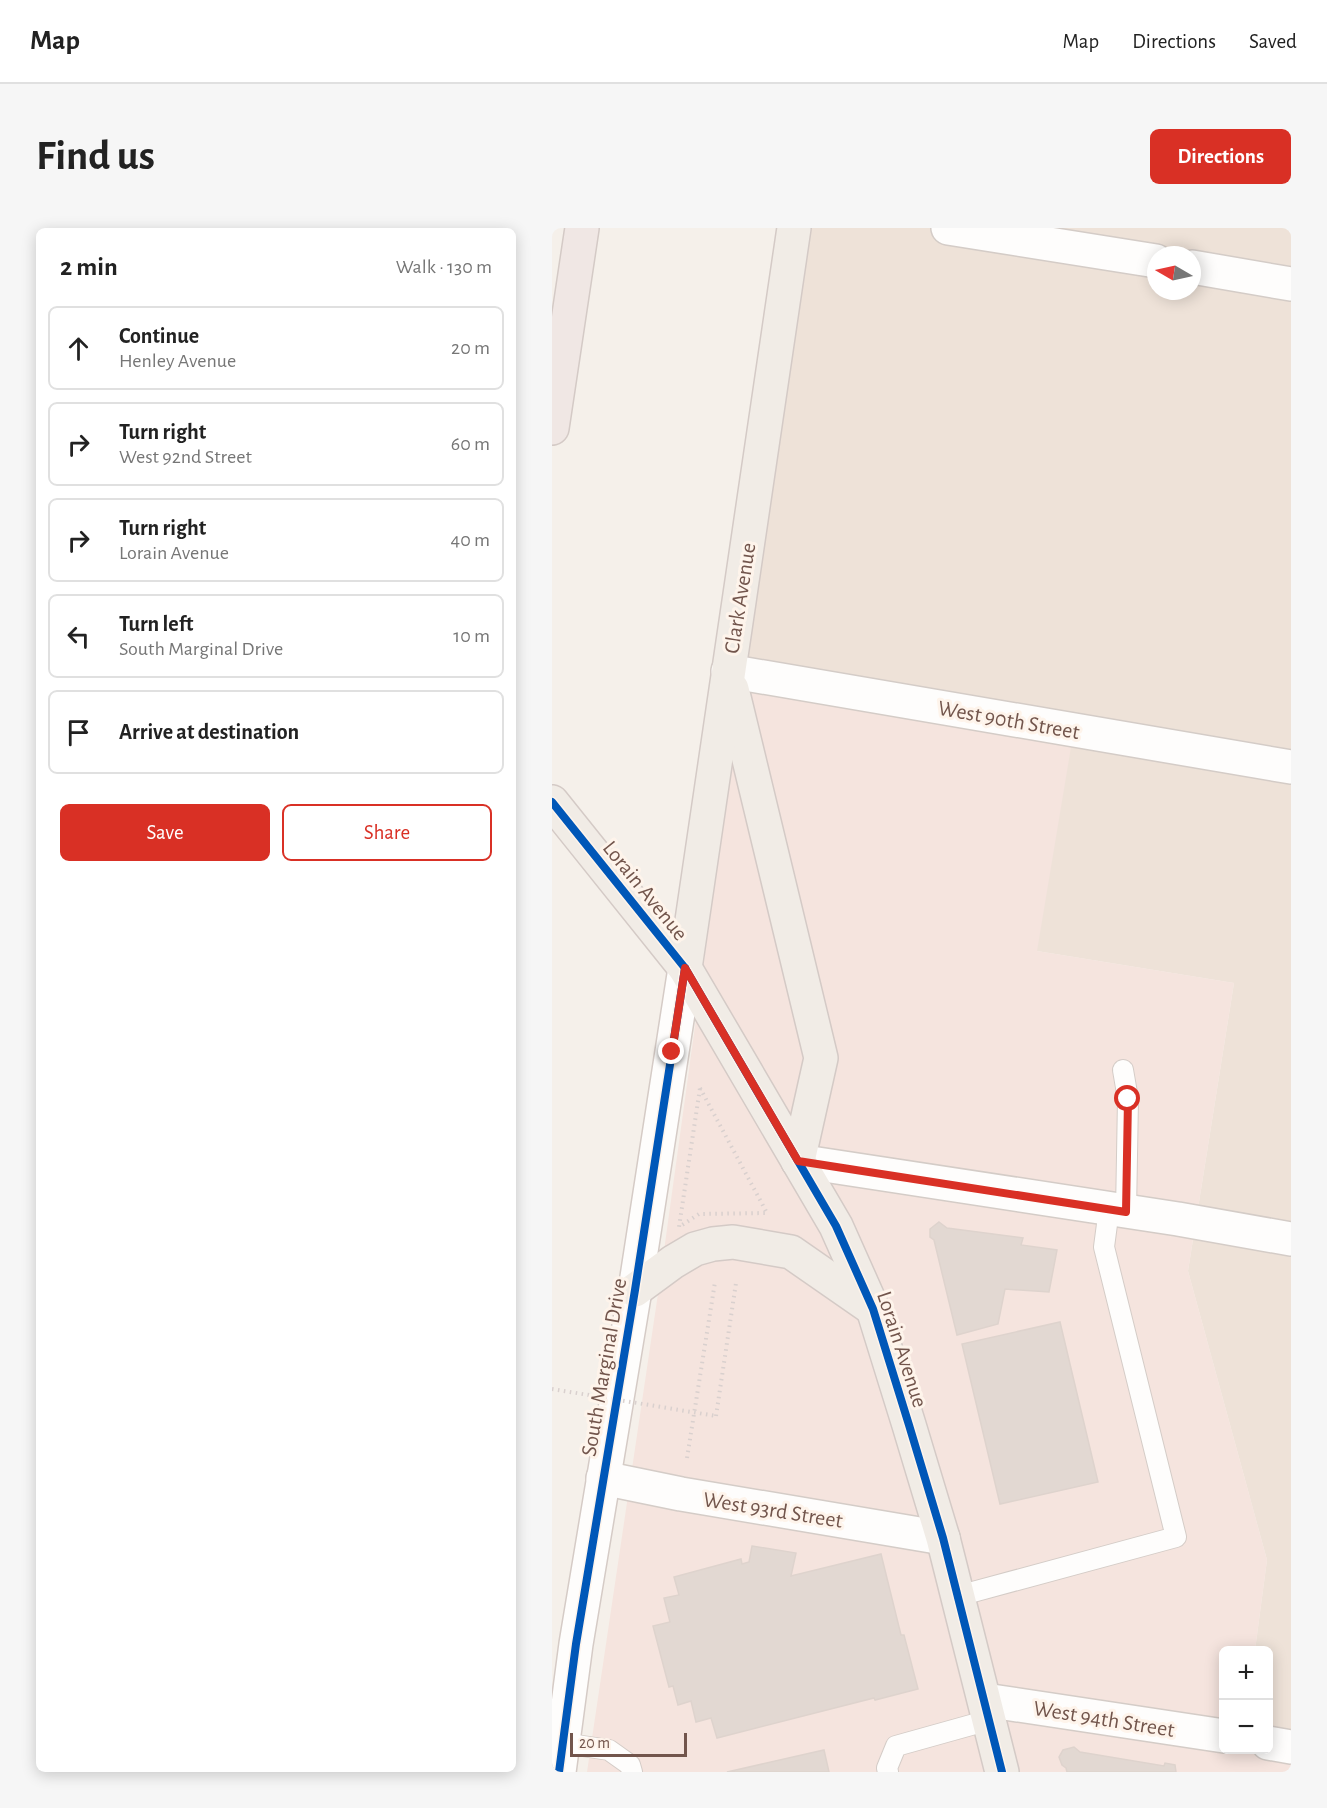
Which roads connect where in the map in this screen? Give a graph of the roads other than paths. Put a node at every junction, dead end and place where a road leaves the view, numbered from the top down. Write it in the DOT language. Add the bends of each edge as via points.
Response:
graph roads {
  1 [pos="582,228"];
  2 [pos="795,228"];
  3 [pos="948,228"];
  4 [pos="1076,238"];
  5 [pos="1147,258"];
  6 [pos="1201,269"];
  7 [pos="1291,284"];
  8 [pos="552,428"];
  9 [pos="728,671"];
  10 [pos="1291,766"];
  11 [pos="552,802"];
  12 [pos="685,968"];
  13 [pos="1123,1070"];
  14 [pos="798,1161"];
  15 [pos="1118,1210"];
  16 [pos="1291,1239"];
  17 [pos="635,1290"];
  18 [pos="873,1309"];
  19 [pos="603,1478"];
  20 [pos="943,1538"];
  21 [pos="958,1596"];
  22 [pos="987,1710"];
  23 [pos="1219,1735"];
  24 [pos="1273,1744"];
  25 [pos="1291,1747"];
  26 [pos="561,1757"];
  27 [pos="632,1772"];
  28 [pos="888,1772"];
  29 [pos="1002,1772"];
  1 -- 8 [label="highway"];
  2 -- 9 [label="main road, Clark Avenue"];
  3 -- 4 [label="street"];
  4 -- 5 [label="street"];
  6 -- 7 [label="street"];
  9 -- 10 [label="street, West 90th Street"];
  9 -- 12 [label="main road, Clark Avenue"];
  9 -- 14 [label="main road" via="821,1058"];
  11 -- 12 [label="main road, Lorain Avenue"];
  12 -- 14 [label="main road, Lorain Avenue"];
  12 -- 17 [label="street, South Marginal Drive"];
  13 -- 15 [label="lane" via="1128,1099"];
  14 -- 15 [label="street"];
  14 -- 18 [label="main road, Lorain Avenue" via="837,1226"];
  15 -- 16 [label="street"];
  15 -- 21 [label="lane" via="1104,1247 1176,1537"];
  17 -- 18 [label="main road" via="695,1249 733,1242 791,1252"];
  17 -- 19 [label="street, South Marginal Drive"];
  18 -- 20 [label="main road, Lorain Avenue"];
  19 -- 20 [label="street, West 93rd Street"];
  19 -- 26 [label="street, South Marginal Drive"];
  20 -- 21 [label="main road, Lorain Avenue"];
  21 -- 22 [label="main road, Lorain Avenue"];
  22 -- 23 [label="street, West 94th Street"];
  22 -- 28 [label="lane" via="896,1746"];
  22 -- 29 [label="main road, Lorain Avenue"];
  24 -- 25 [label="street"];
  26 -- 27 [label="lane" via="609,1750 630,1765"];
}
